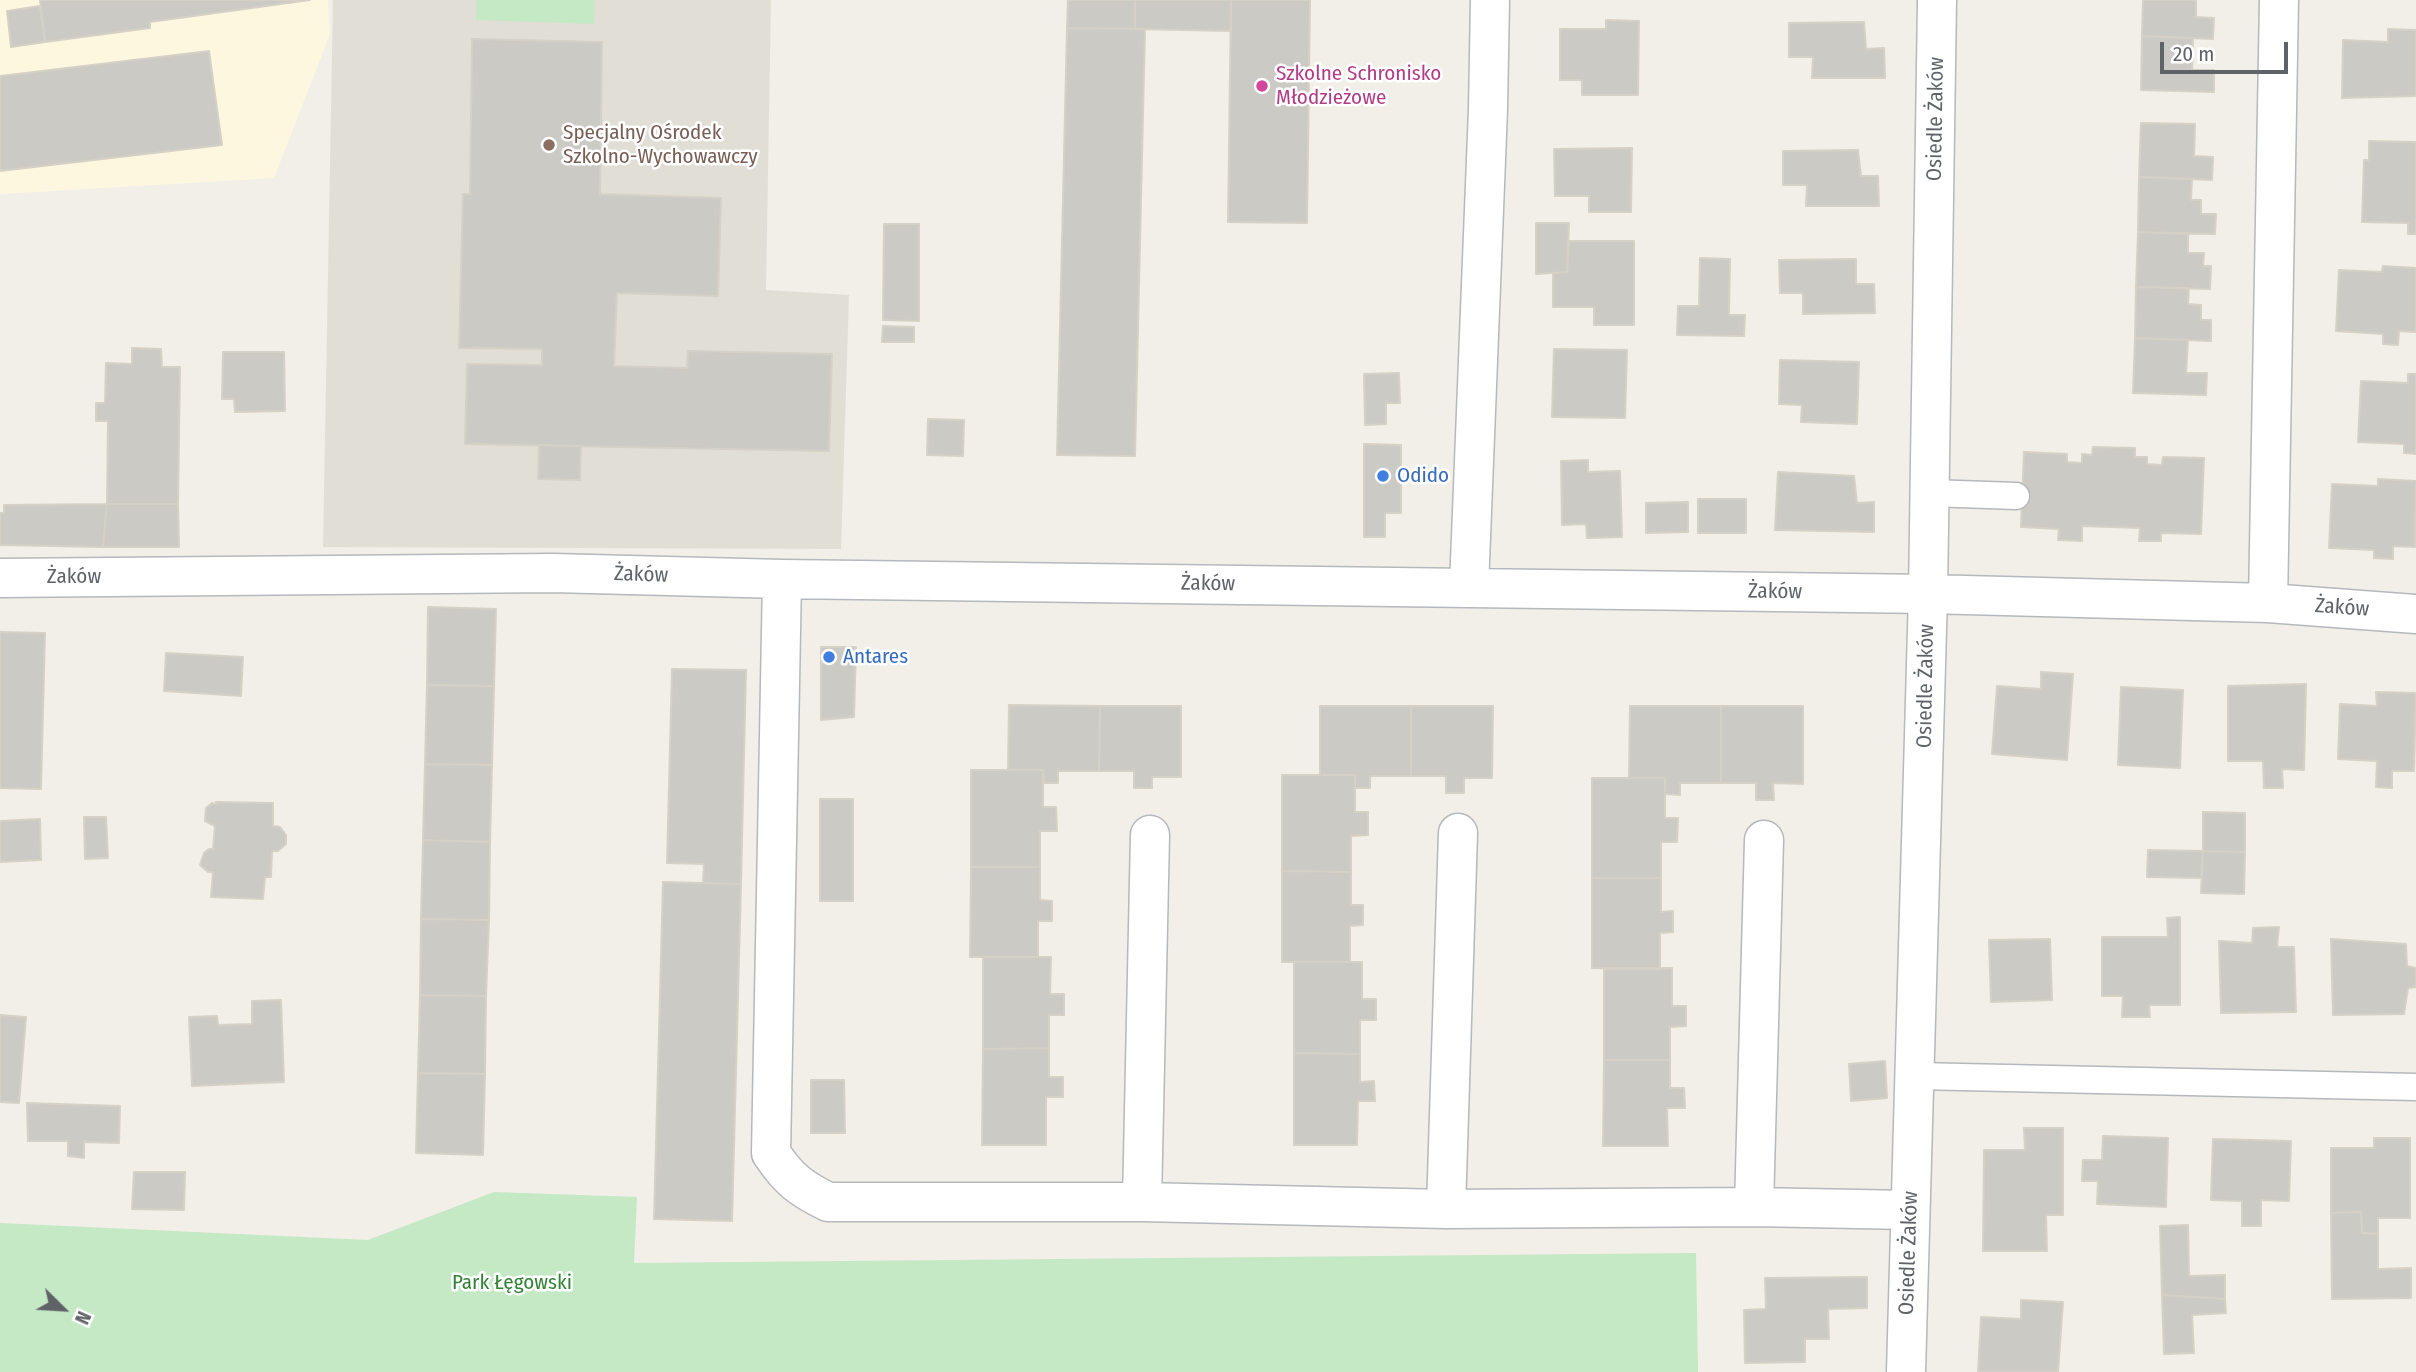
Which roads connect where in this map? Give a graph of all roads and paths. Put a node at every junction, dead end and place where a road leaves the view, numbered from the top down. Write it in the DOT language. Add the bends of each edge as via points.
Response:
graph roads {
  1 [pos="1490,0"];
  2 [pos="1937,0"];
  3 [pos="2279,0"];
  4 [pos="1930,493"];
  5 [pos="2016,496"];
  6 [pos="0,578"];
  7 [pos="782,579"];
  8 [pos="1469,587"];
  9 [pos="1928,594"];
  10 [pos="2268,603"];
  11 [pos="2416,614"];
  12 [pos="1458,833"];
  13 [pos="1150,835"];
  14 [pos="1764,840"];
  15 [pos="1916,1076"];
  16 [pos="2416,1087"];
  17 [pos="1142,1202"];
  18 [pos="1754,1208"];
  19 [pos="1446,1209"];
  20 [pos="1909,1210"];
  21 [pos="1906,1372"];
  1 -- 8 [label="street"];
  2 -- 4 [label="street, Osiedle Żaków"];
  3 -- 10 [label="street"];
  4 -- 5 [label="lane"];
  4 -- 9 [label="street, Osiedle Żaków"];
  6 -- 7 [label="street, Żaków" via="553,573"];
  7 -- 8 [label="street, Żaków"];
  7 -- 17 [label="street" via="771,1153 786,1177 828,1202"];
  8 -- 9 [label="street, Żaków"];
  9 -- 10 [label="street, Żaków"];
  9 -- 15 [label="street, Osiedle Żaków"];
  10 -- 11 [label="street, Żaków"];
  12 -- 19 [label="street"];
  13 -- 17 [label="street"];
  14 -- 18 [label="street"];
  15 -- 16 [label="lane"];
  15 -- 20 [label="street, Osiedle Żaków"];
  17 -- 19 [label="street"];
  18 -- 19 [label="street"];
  18 -- 20 [label="street"];
  20 -- 21 [label="street, Osiedle Żaków"];
}
